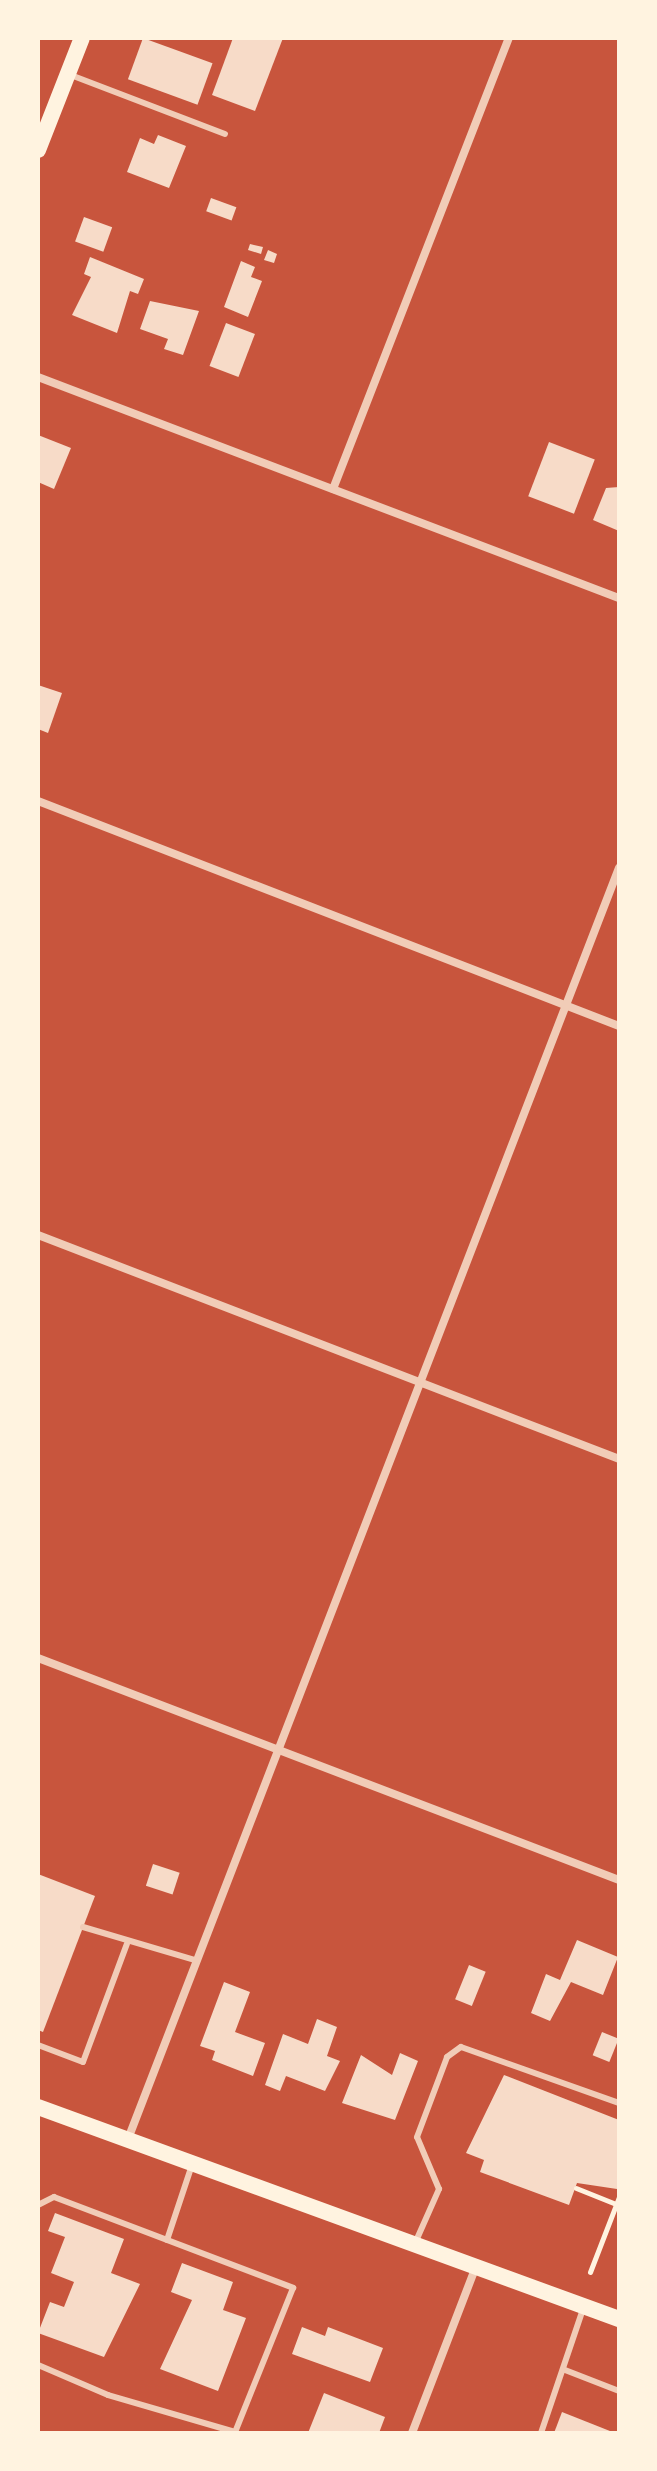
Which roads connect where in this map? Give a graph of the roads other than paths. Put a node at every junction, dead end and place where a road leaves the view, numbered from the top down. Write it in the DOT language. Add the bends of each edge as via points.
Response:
graph roads {
  1 [pos="82,38"];
  2 [pos="509,38"];
  3 [pos="68,74"];
  4 [pos="225,134"];
  5 [pos="38,150"];
  6 [pos="38,377"];
  7 [pos="333,489"];
  8 [pos="619,598"];
  9 [pos="38,801"];
  10 [pos="619,868"];
  11 [pos="566,1005"];
  12 [pos="619,1026"];
  13 [pos="38,1235"];
  14 [pos="420,1382"];
  15 [pos="619,1459"];
  16 [pos="38,1658"];
  17 [pos="277,1751"];
  18 [pos="619,1880"];
  19 [pos="83,1927"];
  20 [pos="127,1944"];
  21 [pos="195,1960"];
  22 [pos="38,2045"];
  23 [pos="619,2103"];
  24 [pos="38,2107"];
  25 [pos="127,2142"];
  26 [pos="192,2165"];
  27 [pos="38,2205"];
  28 [pos="167,2240"];
  29 [pos="415,2243"];
  30 [pos="477,2265"];
  31 [pos="584,2306"];
  32 [pos="617,2314"];
  33 [pos="38,2365"];
  34 [pos="565,2370"];
  35 [pos="619,2391"];
  36 [pos="412,2433"];
  37 [pos="541,2433"];
  1 -- 3 [label="main road"];
  2 -- 7 [label="street"];
  3 -- 4 [label="lane"];
  3 -- 5 [label="main road"];
  6 -- 7 [label="street"];
  7 -- 8 [label="street"];
  9 -- 11 [label="street"];
  10 -- 11 [label="street"];
  11 -- 12 [label="street"];
  11 -- 14 [label="street"];
  13 -- 14 [label="street"];
  14 -- 15 [label="street"];
  14 -- 17 [label="street"];
  16 -- 17 [label="street"];
  17 -- 18 [label="street"];
  17 -- 21 [label="street"];
  19 -- 20 [label="lane"];
  20 -- 21 [label="lane"];
  20 -- 22 [label="lane" via="83,2062"];
  21 -- 25 [label="street"];
  23 -- 29 [label="lane" via="480,2049 454,2052 417,2137 439,2189"];
  24 -- 25 [label="main road"];
  25 -- 26 [label="main road"];
  26 -- 28 [label="lane"];
  26 -- 29 [label="main road"];
  27 -- 28 [label="lane" via="54,2197"];
  28 -- 33 [label="lane" via="293,2288 235,2432 108,2395"];
  29 -- 30 [label="main road"];
  30 -- 31 [label="main road"];
  30 -- 36 [label="street"];
  31 -- 32 [label="main road"];
  31 -- 34 [label="lane"];
  34 -- 35 [label="lane"];
  34 -- 37 [label="lane"];
}
